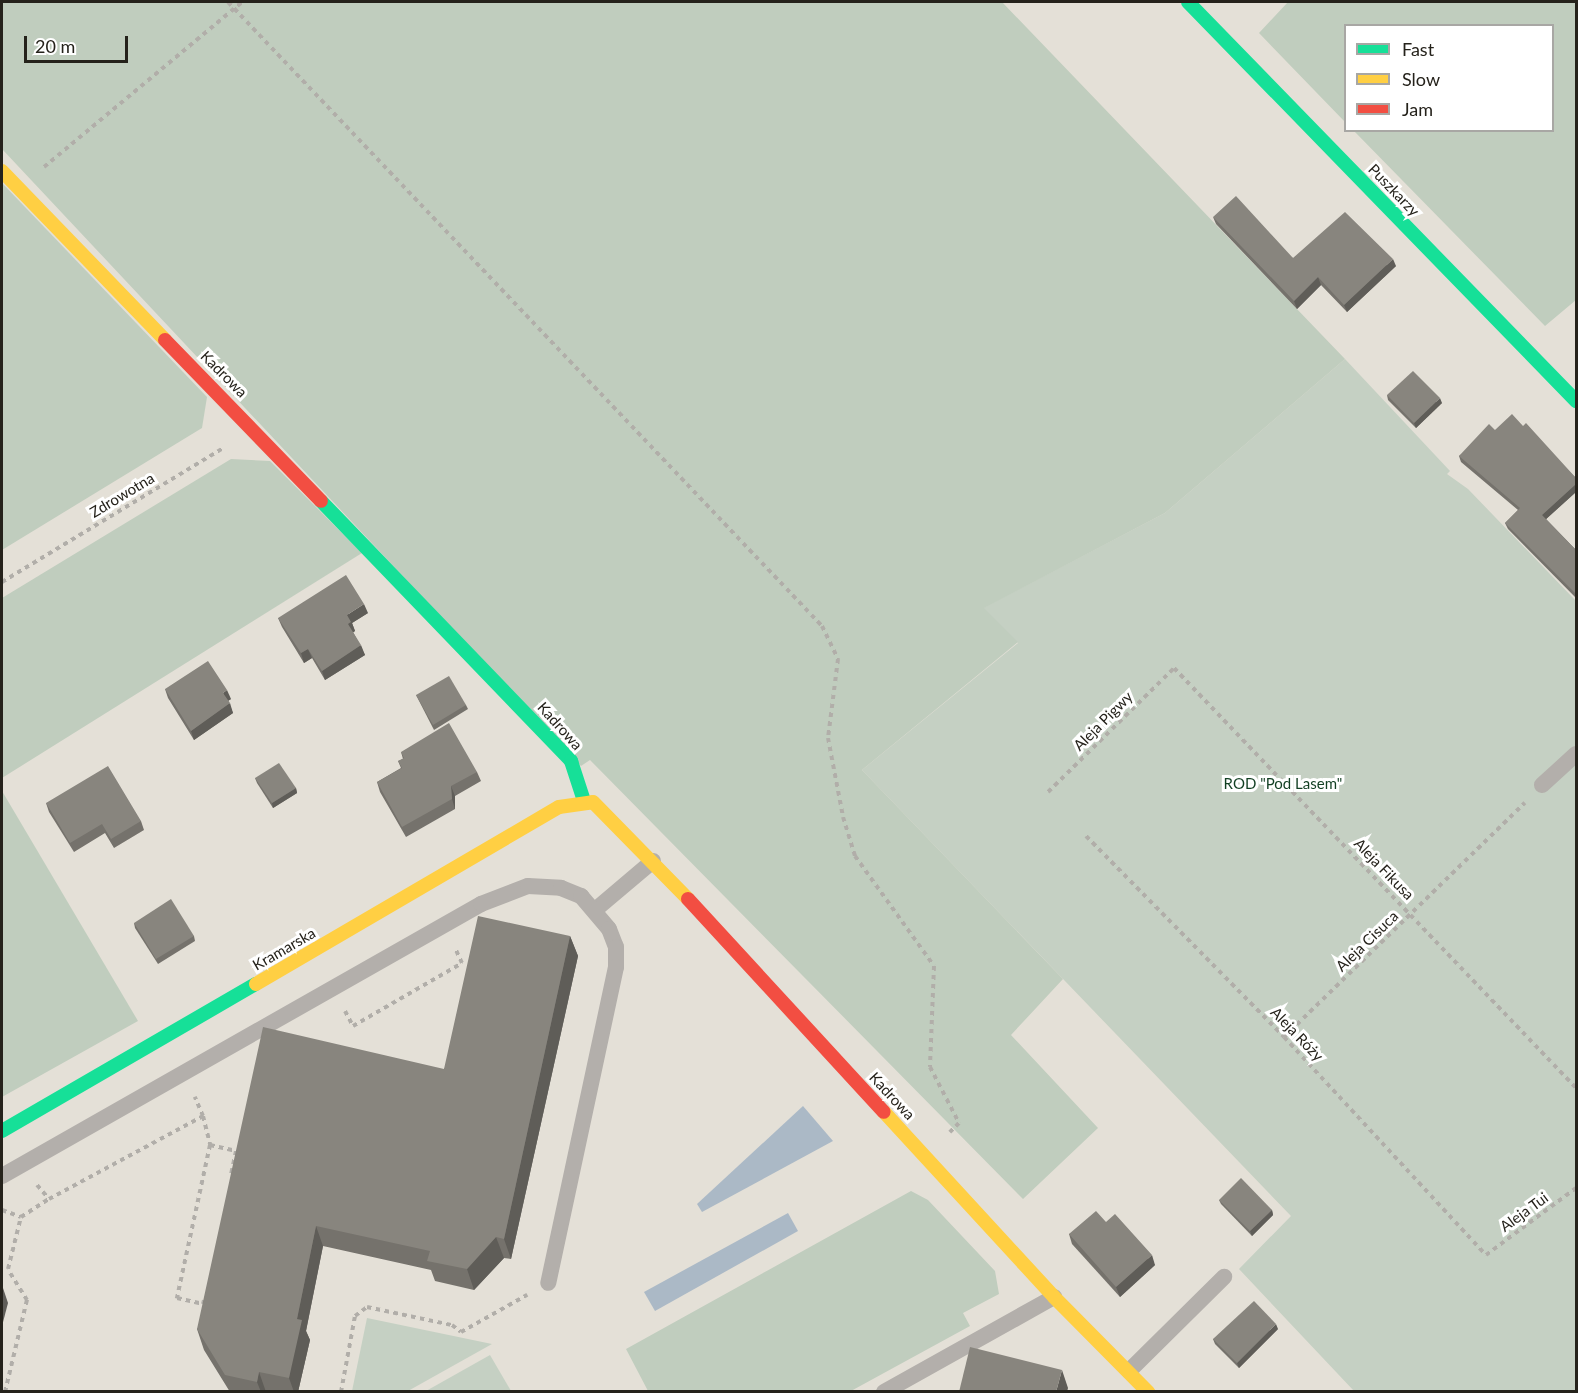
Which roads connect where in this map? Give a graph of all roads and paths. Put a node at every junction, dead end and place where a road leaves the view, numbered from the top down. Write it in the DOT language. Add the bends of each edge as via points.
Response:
graph roads {
  1 [pos="228,2"];
  2 [pos="242,2"];
  3 [pos="1188,2"];
  4 [pos="234,8"];
  5 [pos="2,171"];
  6 [pos="18,189"];
  7 [pos="1576,401"];
  8 [pos="255,429"];
  9 [pos="2,582"];
  10 [pos="1174,668"];
  11 [pos="1576,754"];
  12 [pos="1542,785"];
  13 [pos="1048,792"];
  14 [pos="584,801"];
  15 [pos="1086,836"];
  16 [pos="653,861"];
  17 [pos="595,910"];
  18 [pos="1412,914"];
  19 [pos="451,940"];
  20 [pos="340,1002"];
  21 [pos="1284,1037"];
  22 [pos="197,1087"];
  23 [pos="1576,1088"];
  24 [pos="203,1116"];
  25 [pos="2,1131"];
  26 [pos="210,1145"];
  27 [pos="925,1156"];
  28 [pos="2,1176"];
  29 [pos="33,1183"];
  30 [pos="229,1184"];
  31 [pos="1576,1188"];
  32 [pos="49,1199"];
  33 [pos="2,1210"];
  34 [pos="21,1217"];
  35 [pos="1486,1255"];
  36 [pos="1224,1277"];
  37 [pos="548,1283"];
  38 [pos="206,1293"];
  39 [pos="1054,1297"];
  40 [pos="1130,1371"];
  41 [pos="3,1391"];
  42 [pos="341,1392"];
  43 [pos="884,1392"];
  44 [pos="1148,1392"];
  1 -- 4 [label="path"];
  2 -- 4 [label="path"];
  3 -- 7 [label="street, Puszkarzy"];
  4 -- 6 [label="path"];
  4 -- 27 [label="path" via="822,626 838,659 828,738 855,856 934,966 930,1066 959,1123"];
  5 -- 6 [label="street, Kadrowa"];
  6 -- 8 [label="street, Kadrowa"];
  8 -- 9 [label="path, Zdrowotna"];
  8 -- 14 [label="street, Kadrowa" via="571,760"];
  10 -- 13 [label="path, Aleja Pigwy"];
  10 -- 18 [label="path, Aleja Fikusa"];
  11 -- 12 [label="lane"];
  12 -- 18 [label="path, Aleja Cisuca"];
  14 -- 16 [label="street, Kadrowa" via="602,807"];
  14 -- 25 [label="street, Kramarska" via="559,807"];
  15 -- 21 [label="path, Aleja Róży"];
  16 -- 17 [label="lane"];
  16 -- 27 [label="street, Kadrowa"];
  17 -- 28 [label="lane" via="581,896 561,888 528,886 507,891"];
  17 -- 37 [label="lane" via="616,946 614,983"];
  18 -- 21 [label="path, Aleja Cisuca"];
  18 -- 23 [label="path, Aleja Fikusa"];
  19 -- 20 [label="path" via="462,963 353,1026"];
  21 -- 35 [label="path, Aleja Róży"];
  22 -- 24 [label="path" via="195,1103"];
  24 -- 26 [label="path"];
  24 -- 32 [label="path"];
  26 -- 30 [label="path" via="236,1151"];
  26 -- 38 [label="path" via="177,1299 203,1304"];
  27 -- 39 [label="street, Kadrowa"];
  29 -- 32 [label="path"];
  31 -- 35 [label="path, Aleja Tui"];
  32 -- 34 [label="path"];
  33 -- 34 [label="path"];
  34 -- 41 [label="path" via="8,1269 27,1300"];
  36 -- 40 [label="lane"];
  37 -- 42 [label="path" via="461,1332 452,1325 367,1307 355,1316"];
  39 -- 40 [label="street, Kadrowa"];
  39 -- 43 [label="lane"];
  40 -- 44 [label="street, Kadrowa"];
}
